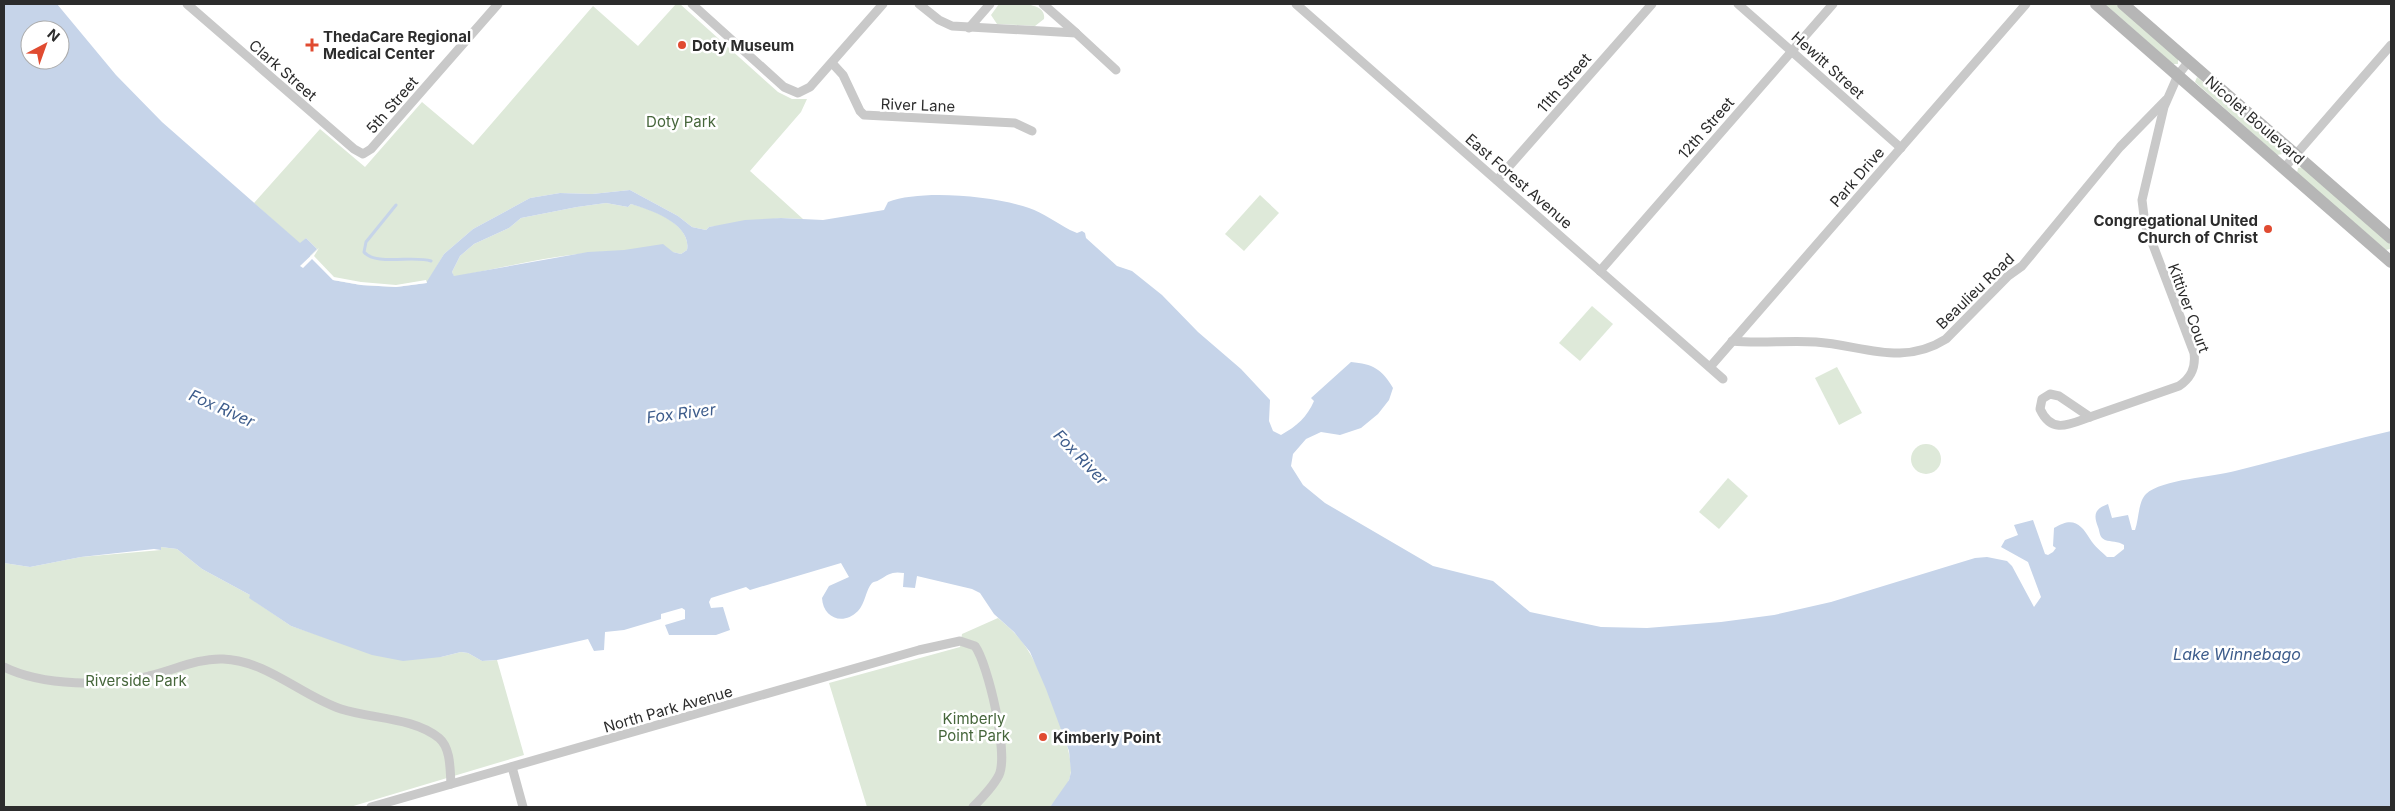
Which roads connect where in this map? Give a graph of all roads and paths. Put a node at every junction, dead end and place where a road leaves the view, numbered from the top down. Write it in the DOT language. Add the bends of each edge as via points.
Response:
graph roads {
  1 [pos="187,4"];
  2 [pos="498,4"];
  3 [pos="692,4"];
  4 [pos="883,4"];
  5 [pos="919,4"];
  6 [pos="990,4"];
  7 [pos="1043,4"];
  8 [pos="1296,4"];
  9 [pos="1652,4"];
  10 [pos="1738,4"];
  11 [pos="1833,4"];
  12 [pos="2026,4"];
  13 [pos="2096,4"];
  14 [pos="2123,4"];
  15 [pos="970,28"];
  16 [pos="1076,33"];
  17 [pos="2391,45"];
  18 [pos="1792,51"];
  19 [pos="2189,62"];
  20 [pos="832,63"];
  21 [pos="1116,70"];
  22 [pos="2178,75"];
  23 [pos="2166,100"];
  24 [pos="1032,131"];
  25 [pos="1901,148"];
  26 [pos="363,154"];
  27 [pos="2296,156"];
  28 [pos="2285,167"];
  29 [pos="1497,180"];
  30 [pos="2391,238"];
  31 [pos="2391,262"];
  32 [pos="1600,271"];
  33 [pos="1732,342"];
  34 [pos="1710,368"];
  35 [pos="1723,379"];
  36 [pos="2090,417"];
  37 [pos="4,667"];
  38 [pos="512,767"];
  39 [pos="451,784"];
  40 [pos="371,807"];
  41 [pos="523,807"];
  42 [pos="972,807"];
  1 -- 26 [label="street, Clark Street"];
  2 -- 26 [label="street, 5th Street" via="371,149"];
  3 -- 20 [label="street" via="784,87 798,93 806,91"];
  4 -- 20 [label="street"];
  5 -- 15 [label="street" via="939,20 952,26"];
  6 -- 15 [label="street"];
  7 -- 16 [label="street"];
  8 -- 29 [label="street, East Forest Avenue"];
  9 -- 29 [label="street, 11th Street"];
  10 -- 18 [label="street, Hewitt Street"];
  11 -- 18 [label="street, 12th Street"];
  12 -- 25 [label="street, Park Drive"];
  13 -- 22 [label="street, Nicolet Boulevard"];
  14 -- 19 [label="street, Nicolet Boulevard"];
  15 -- 16 [label="street"];
  16 -- 21 [label="street"];
  17 -- 27 [label="street"];
  18 -- 25 [label="street, Hewitt Street"];
  18 -- 32 [label="street, 12th Street"];
  19 -- 22 [label="street, Kittiver Court"];
  19 -- 27 [label="street, Nicolet Boulevard"];
  20 -- 24 [label="street, River Lane" via="843,75 864,115 1015,123"];
  22 -- 23 [label="street, Kittiver Court"];
  22 -- 28 [label="street, Nicolet Boulevard"];
  23 -- 33 [label="street, Beaulieu Road" via="2120,147 2022,266 1935,346 1911,353 1879,352 1816,342"];
  23 -- 36 [label="street, Kittiver Court" via="2144,183 2142,208 2156,256 2194,353 2194,368 2180,386"];
  25 -- 33 [label="street, Park Drive"];
  27 -- 28 [label="street"];
  27 -- 30 [label="street, Nicolet Boulevard"];
  28 -- 31 [label="street, Nicolet Boulevard"];
  29 -- 32 [label="street, East Forest Avenue"];
  32 -- 34 [label="street, East Forest Avenue"];
  33 -- 34 [label="street, Park Drive"];
  34 -- 35 [label="street, East Forest Avenue"];
  36 -- 36 [label="street, Kittiver Court" via="2055,394 2045,395 2040,404 2042,412 2059,426"];
  37 -- 39 [label="street" via="15,673 55,681 105,682 148,677 204,661 221,659 250,663 343,710 401,722 438,737 447,750"];
  38 -- 39 [label="street, North Park Avenue"];
  38 -- 41 [label="street"];
  38 -- 42 [label="street, North Park Avenue" via="919,650 967,641 978,649 985,667 1003,754 1000,774"];
  39 -- 40 [label="street, North Park Avenue"];
}
